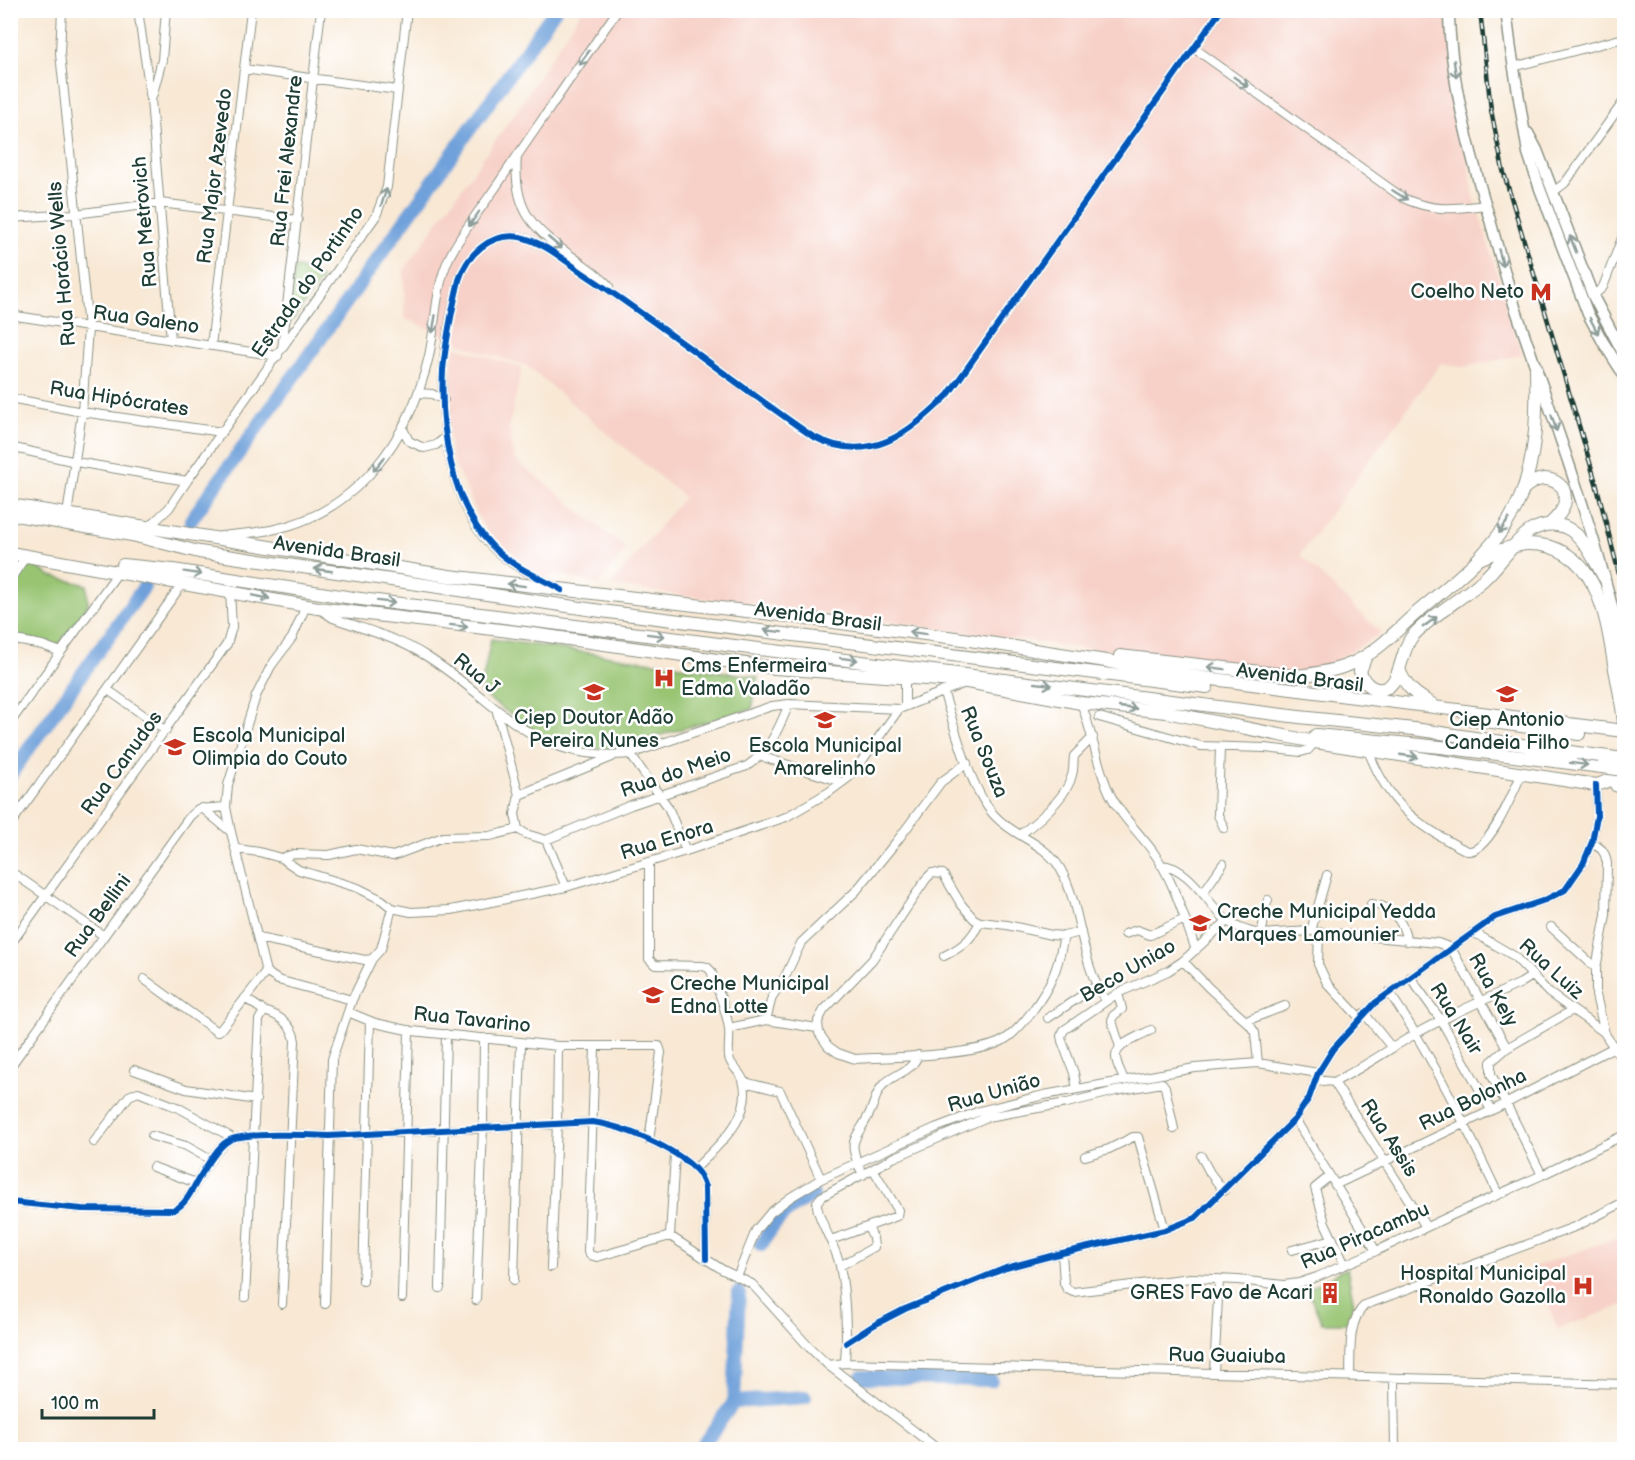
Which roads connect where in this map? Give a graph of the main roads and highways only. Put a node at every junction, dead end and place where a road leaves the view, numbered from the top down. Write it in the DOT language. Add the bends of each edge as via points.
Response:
graph roads {
  1 [pos="1449,10"];
  2 [pos="1506,10"];
  3 [pos="1525,126"];
  4 [pos="1624,355"];
  5 [pos="1536,367"];
  6 [pos="1624,375"];
  7 [pos="1523,489"];
  8 [pos="10,505"];
  9 [pos="10,514"];
  10 [pos="1550,524"];
  11 [pos="10,547"];
  12 [pos="1512,547"];
  13 [pos="10,553"];
  14 [pos="1479,559"];
  15 [pos="1604,577"];
  16 [pos="527,600"];
  17 [pos="734,610"];
  18 [pos="995,645"];
  19 [pos="1047,652"];
  20 [pos="1366,656"];
  21 [pos="1624,658"];
  22 [pos="1399,669"];
  23 [pos="1151,680"];
  24 [pos="1436,706"];
  25 [pos="1166,712"];
  26 [pos="1299,717"];
  27 [pos="1624,723"];
  28 [pos="1624,731"];
  29 [pos="1270,732"];
  30 [pos="1624,740"];
  31 [pos="1624,754"];
  32 [pos="1624,759"];
  33 [pos="1619,775"];
  1 -- 5 [label="main road, one-way" via="1457,82 1473,160"];
  2 -- 3 [label="main road"];
  4 -- 3 [label="main road, one-way" via="1593,296"];
  3 -- 6 [label="main road, one-way" via="1528,153 1578,289"];
  5 -- 7 [label="highway" via="1537,417"];
  5 -- 15 [label="main road, one-way"];
  7 -- 10 [label="highway" via="1540,479 1554,481 1563,488 1565,504"];
  7 -- 14 [label="highway, one-way" via="1509,520"];
  17 -- 8 [label="highway, Avenida Brasil, one-way" via="449,576"];
  16 -- 9 [label="highway, Avenida Brasil, one-way" via="199,552 132,535"];
  10 -- 12 [label="highway" via="1534,529"];
  10 -- 15 [label="highway" via="1575,534"];
  11 -- 26 [label="highway, Avenida Brasil, one-way" via="353,598"];
  12 -- 14 [label="highway"];
  22 -- 12 [label="highway, one-way" via="1405,650 1422,627 1485,579"];
  12 -- 27 [label="highway" via="1525,544 1556,548 1585,571 1608,625"];
  13 -- 25 [label="highway, one-way" via="312,607 775,668 967,682 1081,703"];
  14 -- 20 [label="highway, Avenida Brasil"];
  15 -- 21 [label="main road"];
  16 -- 17 [label="highway" via="609,603 698,614"];
  23 -- 16 [label="highway, Avenida Brasil, one-way"];
  18 -- 17 [label="highway, Avenida Brasil, one-way"];
  18 -- 19 [label="highway, Avenida Brasil"];
  18 -- 23 [label="highway"];
  20 -- 19 [label="highway, Avenida Brasil, one-way" via="1342,667 1296,676 1070,650"];
  19 -- 24 [label="highway, Avenida Brasil" via="1184,676"];
  20 -- 22 [label="highway" via="1360,671 1364,681 1375,688 1389,686"];
  22 -- 24 [label="highway" via="1408,688"];
  23 -- 30 [label="highway, Avenida Brasil"];
  24 -- 28 [label="highway, Avenida Brasil"];
  25 -- 26 [label="highway" via="1239,718"];
  25 -- 29 [label="highway"];
  26 -- 32 [label="highway, Avenida Brasil, bridge"];
  29 -- 33 [label="highway, one-way, bridge" via="1441,747 1602,767"];
  29 -- 33 [label="highway, one-way" via="1596,784"];
  31 -- 33 [label="highway"];
}
